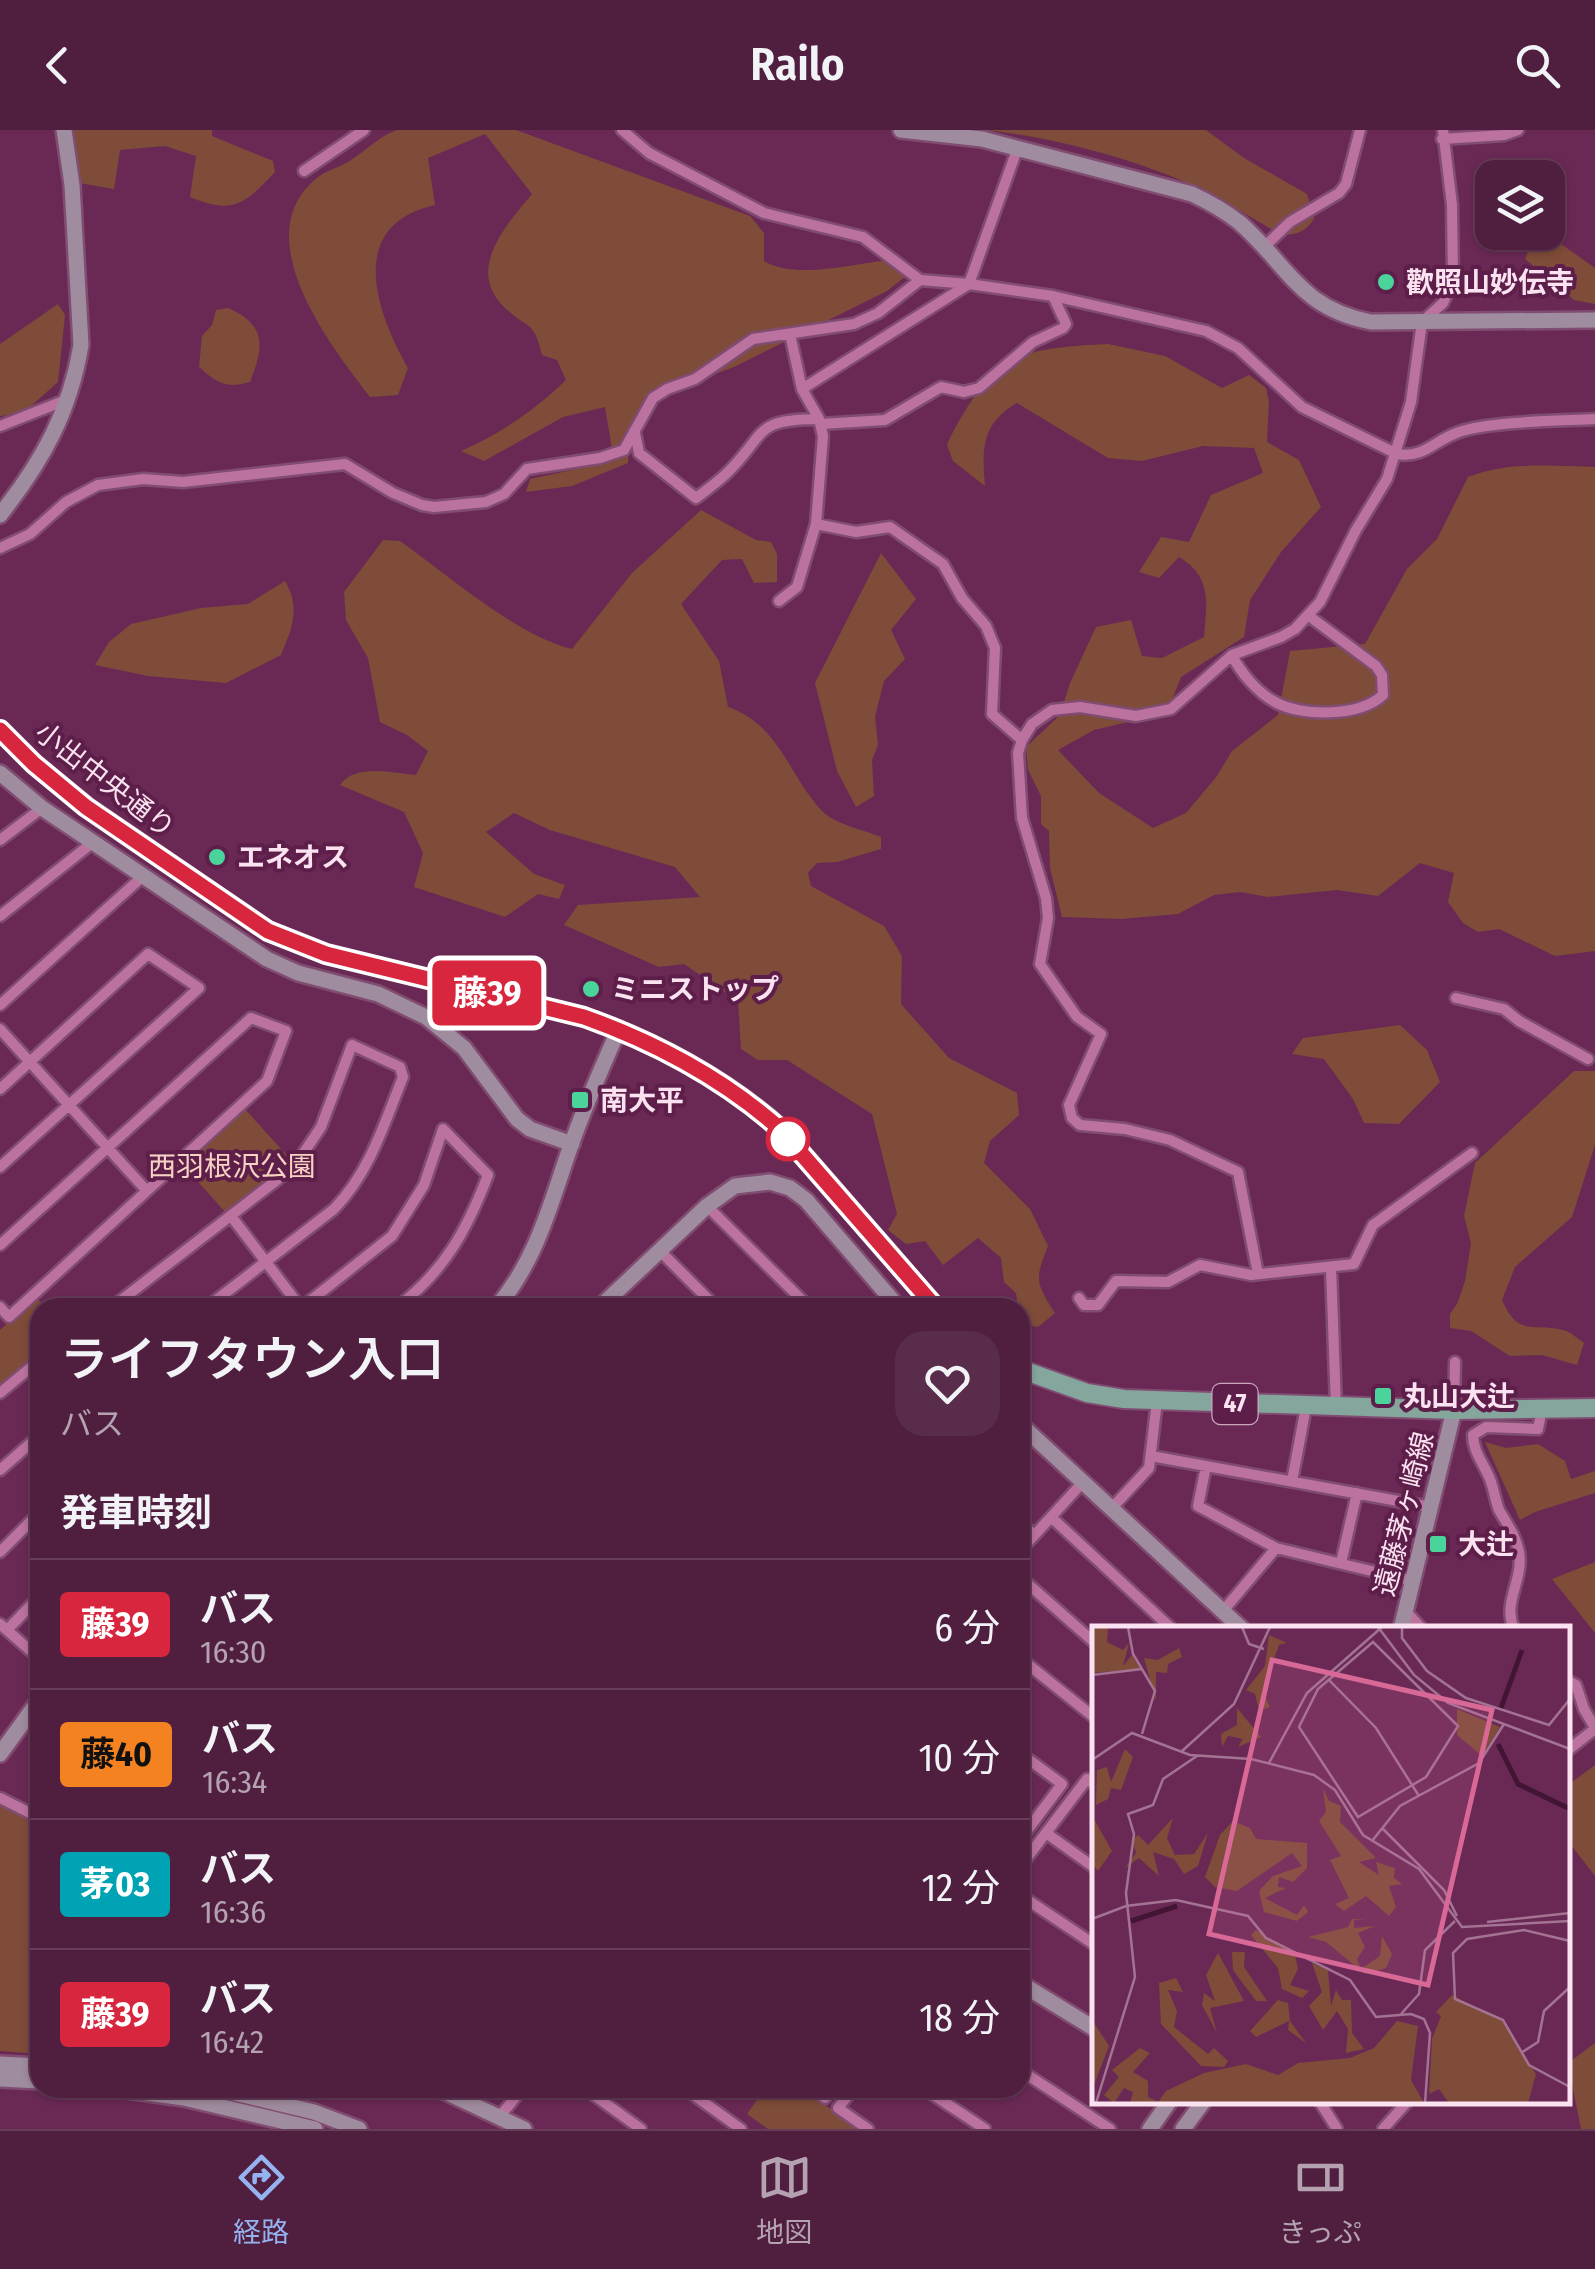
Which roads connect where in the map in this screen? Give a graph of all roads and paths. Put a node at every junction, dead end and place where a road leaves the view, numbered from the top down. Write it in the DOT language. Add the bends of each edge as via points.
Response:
graph roads {
  1 [pos="64,130"];
  2 [pos="364,130"];
  3 [pos="622,130"];
  4 [pos="901,130"];
  5 [pos="1360,130"];
  6 [pos="1518,130"];
  7 [pos="1443,134"];
  8 [pos="1018,147"];
  9 [pos="304,171"];
  10 [pos="1263,248"];
  11 [pos="920,280"];
  12 [pos="969,284"];
  13 [pos="1054,296"];
  14 [pos="1595,320"];
  15 [pos="1422,322"];
  16 [pos="790,334"];
  17 [pos="802,389"];
  18 [pos="66,400"];
  19 [pos="1595,419"];
  20 [pos="820,422"];
  21 [pos="0,426"];
  22 [pos="636,432"];
  23 [pos="1397,454"];
  24 [pos="0,514"];
  25 [pos="816,524"];
  26 [pos="0,548"];
  27 [pos="779,601"];
  28 [pos="1309,616"];
  29 [pos="1232,655"];
  30 [pos="0,730"];
  31 [pos="1022,740"];
  32 [pos="0,773"];
  33 [pos="42,808"];
  34 [pos="0,840"];
  35 [pos="92,843"];
  36 [pos="142,877"];
  37 [pos="0,916"];
  38 [pos="1456,998"];
  39 [pos="0,1005"];
  40 [pos="0,1028"];
  41 [pos="619,1030"];
  42 [pos="1588,1058"];
  43 [pos="30,1062"];
  44 [pos="0,1090"];
  45 [pos="69,1105"];
  46 [pos="572,1144"];
  47 [pos="108,1148"];
  48 [pos="1472,1153"];
  49 [pos="0,1167"];
  50 [pos="146,1190"];
  51 [pos="708,1206"];
  52 [pos="232,1216"];
  53 [pos="0,1245"];
  54 [pos="660,1250"];
  55 [pos="266,1262"];
  56 [pos="1331,1267"];
  57 [pos="1258,1274"];
  58 [pos="613,1294"];
  59 [pos="124,1298"];
  60 [pos="219,1298"];
  61 [pos="294,1298"];
  62 [pos="313,1298"];
  63 [pos="408,1298"];
  64 [pos="503,1298"];
  65 [pos="609,1298"];
  66 [pos="617,1298"];
  67 [pos="707,1298"];
  68 [pos="800,1298"];
  69 [pos="890,1298"];
  70 [pos="927,1298"];
  71 [pos="1079,1298"];
  72 [pos="0,1308"];
  73 [pos="1456,1362"];
  74 [pos="30,1369"];
  75 [pos="1030,1373"];
  76 [pos="0,1393"];
  77 [pos="1157,1401"];
  78 [pos="1306,1407"];
  79 [pos="1336,1407"];
  80 [pos="1595,1408"];
  81 [pos="1542,1409"];
  82 [pos="1454,1410"];
  83 [pos="1030,1433"];
  84 [pos="30,1444"];
  85 [pos="1151,1456"];
  86 [pos="1206,1466"];
  87 [pos="0,1470"];
  88 [pos="1083,1482"];
  89 [pos="1292,1482"];
  90 [pos="1358,1494"];
  91 [pos="1431,1507"];
  92 [pos="1111,1509"];
  93 [pos="1051,1517"];
  94 [pos="30,1522"];
  95 [pos="1030,1531"];
  96 [pos="1034,1535"];
  97 [pos="1030,1539"];
  98 [pos="1276,1548"];
  99 [pos="0,1552"];
  100 [pos="1341,1562"];
  101 [pos="1413,1581"];
  102 [pos="1030,1586"];
  103 [pos="30,1604"];
  104 [pos="1406,1610"];
  105 [pos="1222,1611"];
  106 [pos="1169,1626"];
  107 [pos="1239,1626"];
  108 [pos="1402,1626"];
  109 [pos="1419,1626"];
  110 [pos="1513,1626"];
  111 [pos="3,1627"];
  112 [pos="1092,1640"];
  113 [pos="30,1651"];
  114 [pos="1030,1666"];
  115 [pos="1570,1681"];
  116 [pos="30,1712"];
  117 [pos="1092,1716"];
  118 [pos="1595,1728"];
  119 [pos="1570,1748"];
  120 [pos="0,1754"];
  121 [pos="1030,1760"];
  122 [pos="1092,1783"];
  123 [pos="0,1798"];
  124 [pos="30,1813"];
  125 [pos="1030,1825"];
  126 [pos="1046,1833"];
  127 [pos="1030,1854"];
  128 [pos="1092,1866"];
  129 [pos="1030,1902"];
  130 [pos="1092,1942"];
  131 [pos="1030,1989"];
  132 [pos="1092,2027"];
  133 [pos="0,2064"];
  134 [pos="30,2066"];
  135 [pos="1030,2077"];
  136 [pos="0,2079"];
  137 [pos="30,2081"];
  138 [pos="459,2098"];
  139 [pos="514,2098"];
  140 [pos="598,2098"];
  141 [pos="698,2098"];
  142 [pos="846,2098"];
  143 [pos="938,2098"];
  144 [pos="258,2099"];
  145 [pos="1168,2104"];
  146 [pos="1201,2104"];
  147 [pos="1321,2104"];
  148 [pos="1406,2104"];
  149 [pos="500,2116"];
  150 [pos="315,2129"];
  151 [pos="360,2129"];
  152 [pos="524,2129"];
  153 [pos="641,2129"];
  154 [pos="740,2129"];
  155 [pos="868,2129"];
  156 [pos="986,2129"];
  157 [pos="1110,2129"];
  158 [pos="1150,2129"];
  159 [pos="1183,2129"];
  160 [pos="1337,2129"];
  161 [pos="1383,2129"];
  1 -- 18 [label="street" via="82,345"];
  2 -- 9 [label="street"];
  3 -- 11 [label="street" via="649,153 764,213 863,237"];
  4 -- 8 [label="street"];
  5 -- 10 [label="street" via="1339,193 1290,222"];
  6 -- 7 [label="street" via="1504,136"];
  7 -- 15 [label="street" via="1453,280 1443,303"];
  8 -- 10 [label="street" via="1192,194 1222,209"];
  8 -- 12 [label="street"];
  10 -- 15 [label="street" via="1300,288 1335,312 1371,322"];
  11 -- 12 [label="street"];
  11 -- 16 [label="street" via="854,324"];
  12 -- 13 [label="street"];
  12 -- 17 [label="street"];
  13 -- 20 [label="street" via="1063,328 1034,342 979,388 941,387 885,420"];
  13 -- 23 [label="street" via="1224,339 1302,408"];
  14 -- 15 [label="street"];
  15 -- 23 [label="street"];
  16 -- 17 [label="street"];
  16 -- 22 [label="street" via="753,339 695,379 667,389 653,398"];
  17 -- 20 [label="street"];
  18 -- 21 [label="street"];
  18 -- 24 [label="street" via="44,456"];
  19 -- 23 [label="street" via="1477,428 1454,433 1426,452"];
  20 -- 22 [label="street" via="774,424 760,432 730,471 696,498 638,453"];
  20 -- 25 [label="street"];
  22 -- 26 [label="street" via="624,450 527,469 504,494 486,502 422,506 345,464 98,486"];
  23 -- 28 [label="street"];
  25 -- 27 [label="street" via="797,587"];
  25 -- 31 [label="street" via="856,532 890,527 943,564 992,637 992,714"];
  28 -- 29 [label="street" via="1282,637"];
  28 -- 29 [label="street" via="1376,666 1383,696 1326,711 1277,704"];
  29 -- 31 [label="street" via="1171,709 1136,716 1052,710"];
  30 -- 41 [label="main road, 小出中央通り" via="86,807 268,931 326,954"];
  31 -- 57 [label="street" via="1022,818 1048,918 1040,964 1077,1017 1101,1034 1068,1105 1072,1118 1080,1125 1170,1140 1238,1172"];
  32 -- 33 [label="street"];
  33 -- 34 [label="street"];
  33 -- 35 [label="street"];
  35 -- 36 [label="street"];
  35 -- 37 [label="street"];
  36 -- 39 [label="street"];
  36 -- 46 [label="street" via="266,960 378,994 426,1017 464,1048 516,1120"];
  38 -- 42 [label="street" via="1504,1009"];
  40 -- 43 [label="street"];
  41 -- 46 [label="street"];
  41 -- 70 [label="main road, 小出中央通り" via="689,1064 764,1114"];
  43 -- 44 [label="street"];
  43 -- 45 [label="street"];
  43 -- 45 [label="street" via="148,954 199,988"];
  45 -- 47 [label="street"];
  45 -- 49 [label="street"];
  46 -- 64 [label="street" via="540,1238"];
  47 -- 50 [label="street"];
  47 -- 50 [label="street" via="251,1018 286,1031 267,1081"];
  47 -- 53 [label="street"];
  48 -- 56 [label="street" via="1373,1226 1354,1264"];
  50 -- 72 [label="street" via="8,1317"];
  51 -- 54 [label="street"];
  51 -- 68 [label="street"];
  51 -- 69 [label="street" via="753,1182 790,1188"];
  52 -- 55 [label="street"];
  52 -- 55 [label="street" via="310,1148 352,1045 400,1068 373,1154 351,1192"];
  52 -- 59 [label="street"];
  54 -- 58 [label="street"];
  54 -- 67 [label="street"];
  55 -- 60 [label="street"];
  55 -- 61 [label="street"];
  56 -- 57 [label="street"];
  56 -- 79 [label="street"];
  57 -- 71 [label="street" via="1200,1265 1168,1282 1116,1281 1098,1305"];
  58 -- 65 [label="street"];
  58 -- 66 [label="street"];
  62 -- 63 [label="street" via="392,1236 424,1185 443,1130 488,1175 456,1247"];
  73 -- 82 [label="street"];
  74 -- 76 [label="street"];
  75 -- 77 [label="main road, 47" via="1087,1393"];
  77 -- 78 [label="main road, 47"];
  77 -- 85 [label="street"];
  78 -- 79 [label="main road, 47"];
  78 -- 89 [label="street"];
  79 -- 82 [label="main road, 47"];
  80 -- 81 [label="main road, 47"];
  81 -- 82 [label="main road, 47"];
  81 -- 110 [label="street" via="1538,1429 1486,1428 1473,1436 1520,1556"];
  82 -- 91 [label="street, 遠藤茅ヶ崎線"];
  83 -- 88 [label="street"];
  84 -- 87 [label="street"];
  85 -- 86 [label="street"];
  85 -- 92 [label="street" via="1149,1468"];
  86 -- 89 [label="street"];
  86 -- 98 [label="street" via="1198,1506"];
  88 -- 92 [label="street"];
  88 -- 93 [label="street"];
  89 -- 90 [label="street"];
  90 -- 91 [label="street"];
  90 -- 100 [label="street"];
  91 -- 101 [label="street, 遠藤茅ヶ崎線"];
  92 -- 105 [label="street"];
  93 -- 96 [label="street"];
  93 -- 106 [label="street"];
  94 -- 99 [label="street"];
  95 -- 96 [label="street"];
  96 -- 97 [label="street"];
  98 -- 100 [label="street"];
  98 -- 105 [label="street"];
  100 -- 101 [label="street"];
  101 -- 104 [label="street, 遠藤茅ヶ崎線"];
  102 -- 112 [label="street"];
  103 -- 111 [label="street"];
  104 -- 108 [label="street, 遠藤茅ヶ崎線"];
  104 -- 109 [label="street"];
  105 -- 107 [label="street"];
  111 -- 113 [label="street"];
  114 -- 117 [label="street"];
  115 -- 118 [label="street"];
  116 -- 120 [label="street"];
  118 -- 119 [label="street"];
  121 -- 125 [label="street" via="1062,1784"];
  122 -- 126 [label="street" via="1087,1779"];
  123 -- 124 [label="street"];
  126 -- 127 [label="street"];
  126 -- 128 [label="street"];
  129 -- 130 [label="street"];
  131 -- 132 [label="street"];
  133 -- 134 [label="street"];
  135 -- 157 [label="street"];
  136 -- 137 [label="street"];
  138 -- 149 [label="street"];
  139 -- 149 [label="street"];
  140 -- 153 [label="street"];
  141 -- 154 [label="street"];
  142 -- 155 [label="street" via="838,2108"];
  143 -- 156 [label="street"];
  144 -- 150 [label="street"];
  144 -- 151 [label="street"];
  145 -- 158 [label="street"];
  146 -- 159 [label="street"];
  147 -- 160 [label="street"];
  148 -- 161 [label="street"];
  149 -- 152 [label="street"];
}
